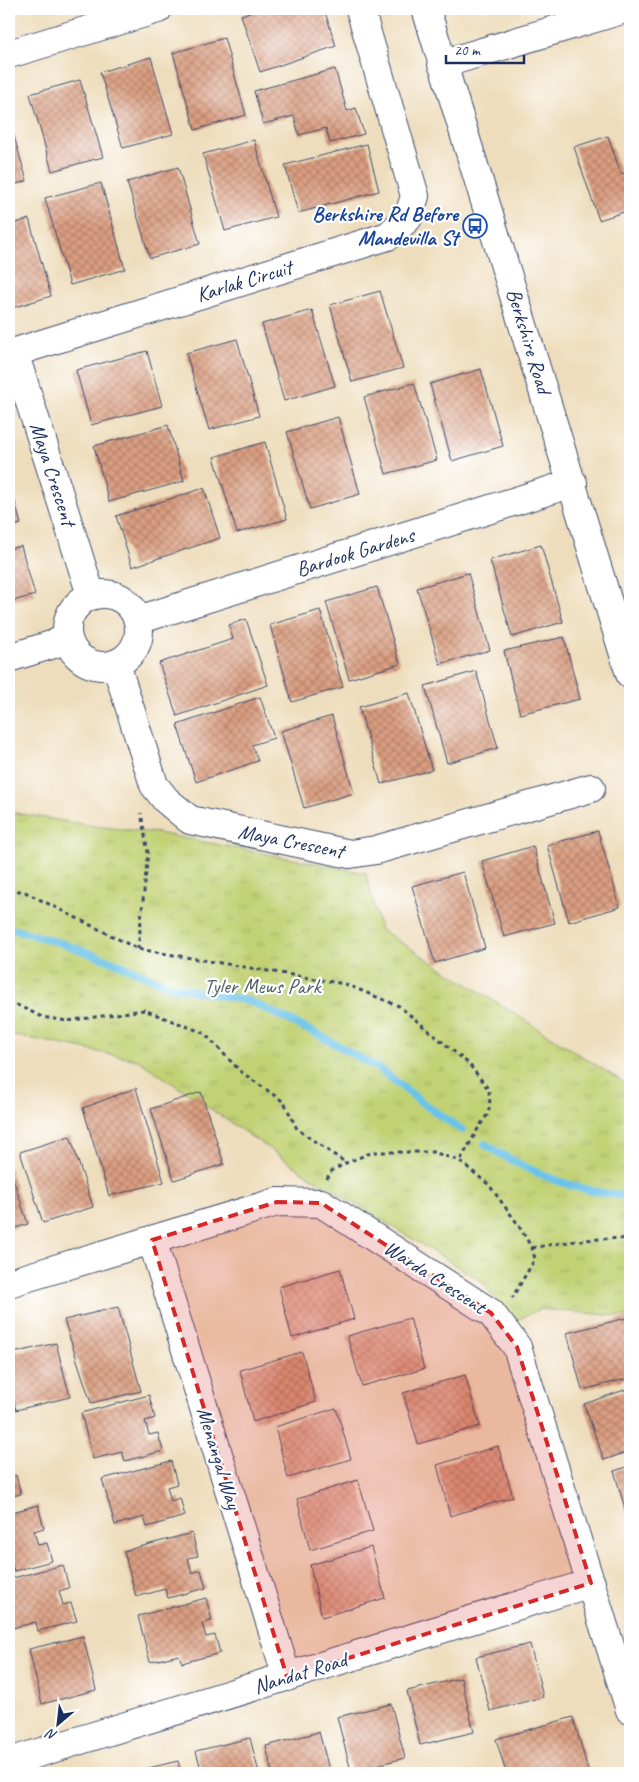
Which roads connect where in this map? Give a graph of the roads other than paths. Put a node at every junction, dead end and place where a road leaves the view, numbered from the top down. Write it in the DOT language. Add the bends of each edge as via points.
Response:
graph roads {
  1 [pos="158,9"];
  2 [pos="360,9"];
  3 [pos="426,9"];
  4 [pos="625,9"];
  5 [pos="9,54"];
  6 [pos="442,64"];
  7 [pos="11,353"];
  8 [pos="573,483"];
  9 [pos="91,595"];
  10 [pos="138,620"];
  11 [pos="67,637"];
  12 [pos="9,658"];
  13 [pos="116,664"];
  14 [pos="630,674"];
  15 [pos="591,788"];
  16 [pos="152,1240"];
  17 [pos="9,1283"];
  18 [pos="591,1583"];
  19 [pos="287,1677"];
  20 [pos="630,1710"];
  21 [pos="9,1762"];
  1 -- 5 [label="street"];
  2 -- 7 [label="street, Karlak Circuit" via="415,196 408,218 388,236"];
  3 -- 6 [label="street, Berkshire Road"];
  4 -- 6 [label="street"];
  6 -- 8 [label="street, Berkshire Road"];
  7 -- 9 [label="street, Maya Crescent"];
  8 -- 10 [label="street, Bardook Gardens"];
  8 -- 14 [label="street, Berkshire Road"];
  9 -- 10 [label="street" via="102,593 125,600"];
  9 -- 11 [label="street" via="74,607 66,627"];
  10 -- 13 [label="street" via="138,641 133,651"];
  11 -- 12 [label="street"];
  11 -- 13 [label="street" via="80,658 103,666"];
  13 -- 15 [label="street, Maya Crescent" via="154,785 190,820 350,854 376,850"];
  16 -- 17 [label="street"];
  16 -- 18 [label="street, Warda Crescent" via="277,1202 321,1204 491,1313 517,1347"];
  16 -- 19 [label="street, Menangal Way"];
  18 -- 19 [label="street, Nandat Road"];
  18 -- 20 [label="street, Warda Crescent"];
  19 -- 21 [label="street, Nandat Road"];
}
